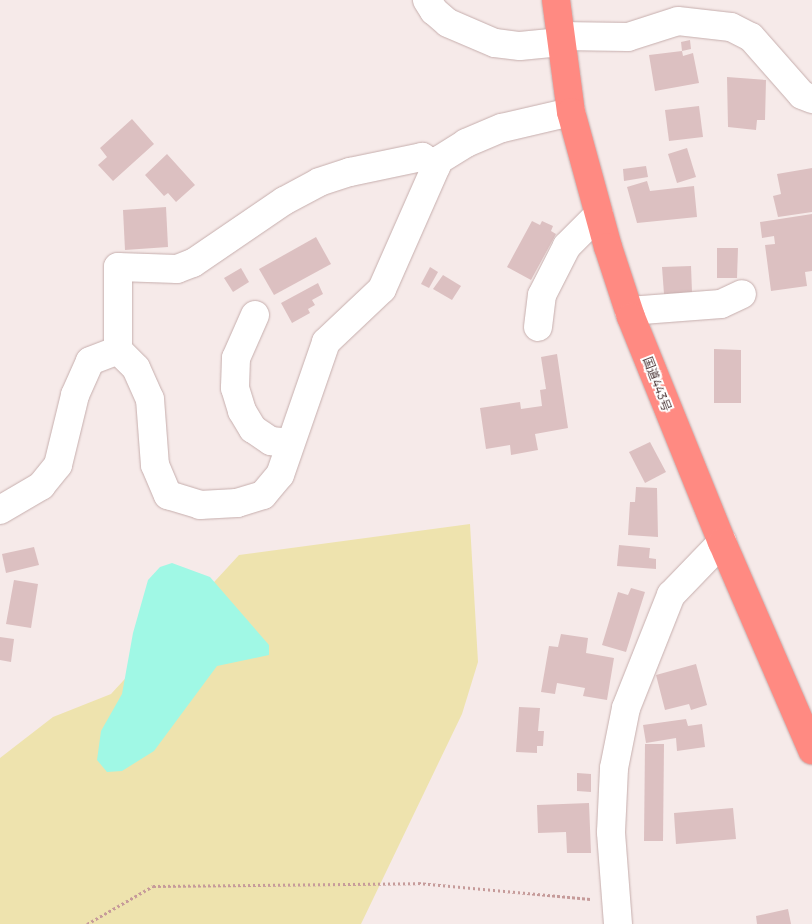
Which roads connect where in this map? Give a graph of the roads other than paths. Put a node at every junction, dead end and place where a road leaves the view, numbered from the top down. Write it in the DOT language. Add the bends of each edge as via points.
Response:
graph roads {
  1 [pos="427,0"];
  2 [pos="556,0"];
  3 [pos="561,39"];
  4 [pos="812,99"];
  5 [pos="571,112"];
  6 [pos="436,166"];
  7 [pos="599,214"];
  8 [pos="742,294"];
  9 [pos="629,310"];
  10 [pos="255,315"];
  11 [pos="538,327"];
  12 [pos="118,350"];
  13 [pos="290,443"];
  14 [pos="0,510"];
  15 [pos="722,542"];
  16 [pos="812,750"];
  17 [pos="617,913"];
  1 -- 3 [label="street" via="434,12 448,24 495,43 520,46"];
  2 -- 3 [label="highway, 国道443号"];
  3 -- 4 [label="street" via="628,37 678,21 730,27 751,37 802,95"];
  3 -- 5 [label="highway, 国道443号"];
  5 -- 6 [label="street" via="502,128 466,143 439,160"];
  5 -- 7 [label="highway, 国道443号"];
  6 -- 12 [label="street" via="422,157 319,182 284,201 192,263 177,269 118,266"];
  6 -- 13 [label="street" via="382,290 326,342"];
  7 -- 9 [label="highway, 国道443号"];
  7 -- 11 [label="street" via="567,246 542,295"];
  8 -- 9 [label="street" via="721,304"];
  9 -- 15 [label="highway, 国道443号"];
  10 -- 13 [label="street" via="236,358 235,388 252,429 271,441"];
  12 -- 13 [label="street" via="136,368 150,399 155,465 168,495 200,505 238,503 263,496 280,475"];
  12 -- 14 [label="street" via="90,361 74,395 58,465 42,486"];
  15 -- 16 [label="highway, 国道443号"];
  15 -- 17 [label="street" via="671,595 626,708 614,768 611,832"];
}
